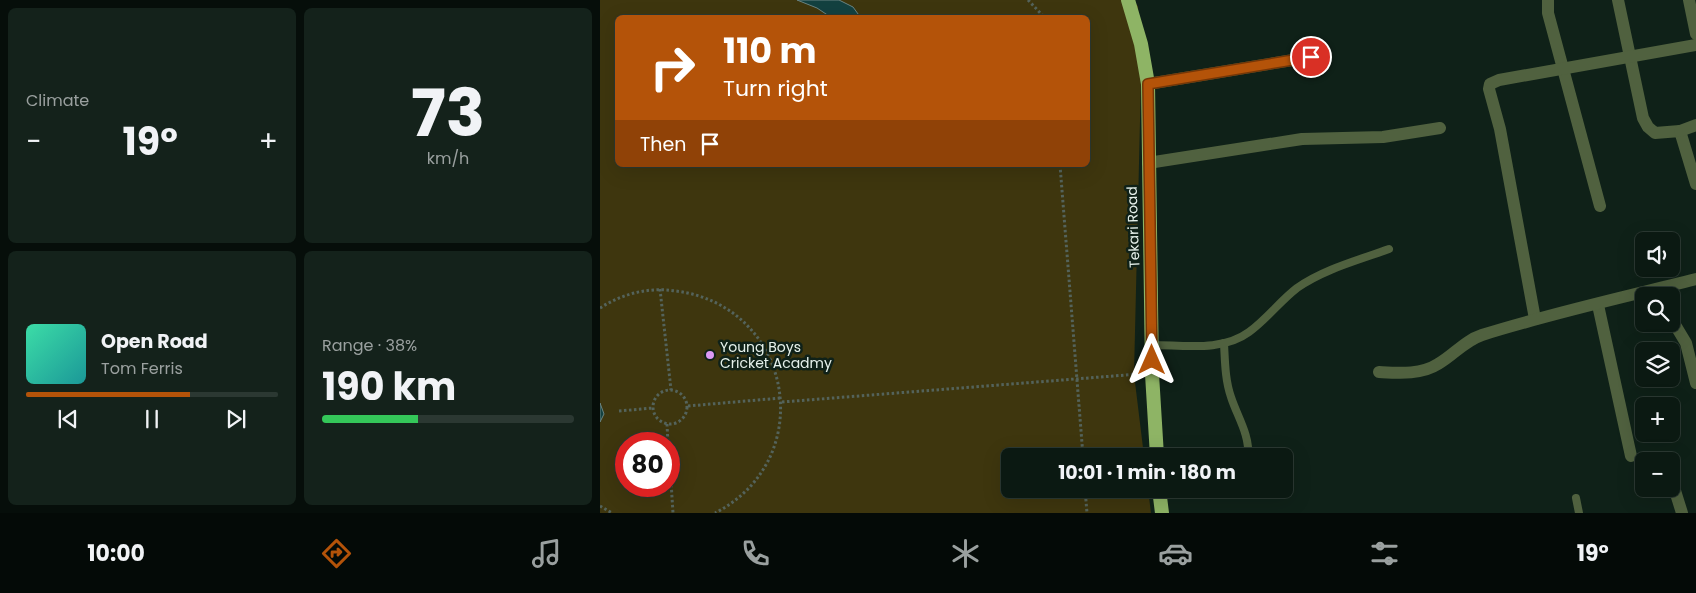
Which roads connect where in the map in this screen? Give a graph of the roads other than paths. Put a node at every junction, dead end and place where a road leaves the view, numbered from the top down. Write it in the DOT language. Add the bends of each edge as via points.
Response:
graph roads {
  1 [pos="1128,0"];
  2 [pos="1548,0"];
  3 [pos="1618,0"];
  4 [pos="1689,0"];
  5 [pos="1696,34"];
  6 [pos="1696,45"];
  7 [pos="1311,57"];
  8 [pos="1630,57"];
  9 [pos="1564,68"];
  10 [pos="1148,84"];
  11 [pos="1696,125"];
  12 [pos="1440,128"];
  13 [pos="1680,130"];
  14 [pos="1148,163"];
  15 [pos="1696,184"];
  16 [pos="1600,206"];
  17 [pos="1389,249"];
  18 [pos="1696,279"];
  19 [pos="1675,287"];
  20 [pos="1635,297"];
  21 [pos="1598,305"];
  22 [pos="1535,319"];
  23 [pos="1679,332"];
  24 [pos="1224,343"];
  25 [pos="1152,345"];
  26 [pos="1379,372"];
  27 [pos="1696,383"];
  28 [pos="1157,448"];
  29 [pos="1247,448"];
  30 [pos="1631,456"];
  31 [pos="1677,497"];
  32 [pos="1160,498"];
  33 [pos="1576,498"];
  34 [pos="1162,513"];
  35 [pos="1580,513"];
  36 [pos="1682,513"];
  1 -- 10 [label="highway, Tekari Road"];
  2 -- 9 [label="street" via="1548,13"];
  3 -- 8 [label="street"];
  4 -- 5 [label="street"];
  6 -- 8 [label="street"];
  7 -- 10 [label="street"];
  8 -- 9 [label="street"];
  8 -- 13 [label="street" via="1643,118 1648,127 1655,133"];
  9 -- 16 [label="street"];
  9 -- 22 [label="street" via="1494,81 1488,89 1500,129"];
  10 -- 14 [label="highway, Tekari Road"];
  11 -- 13 [label="street"];
  12 -- 14 [label="street" via="1383,137 1302,139"];
  13 -- 15 [label="street"];
  14 -- 25 [label="highway, Tekari Road"];
  17 -- 24 [label="lane" via="1315,277 1282,300 1248,333"];
  18 -- 19 [label="street"];
  20 -- 21 [label="street"];
  21 -- 22 [label="street"];
  21 -- 30 [label="street"];
  22 -- 26 [label="street" via="1475,337 1437,365 1400,373"];
  23 -- 27 [label="street" via="1686,343"];
  24 -- 25 [label="lane" via="1212,346"];
  24 -- 29 [label="lane" via="1226,376"];
  25 -- 28 [label="highway, Tekari Road"];
  31 -- 36 [label="street"];
  32 -- 34 [label="highway"];
  33 -- 35 [label="lane"];
}
